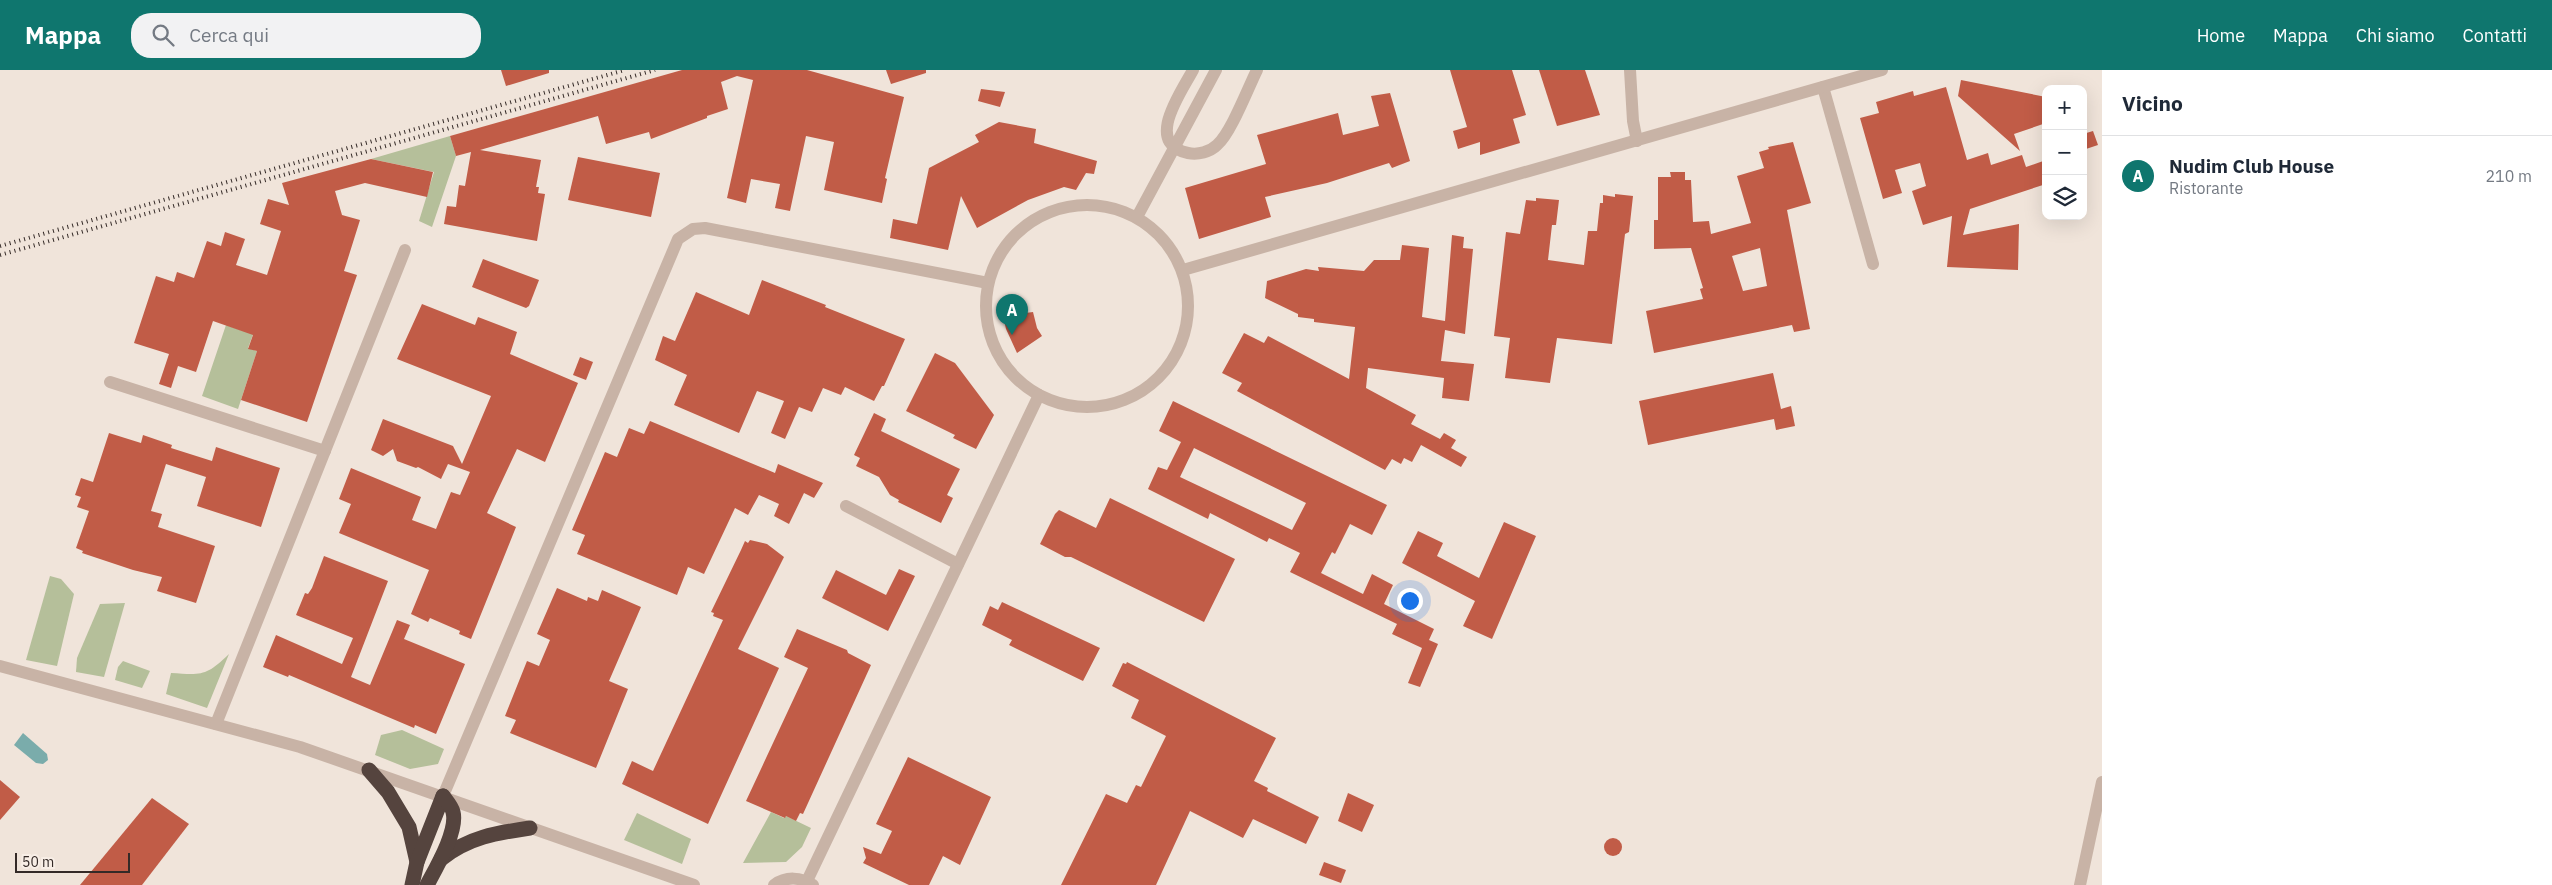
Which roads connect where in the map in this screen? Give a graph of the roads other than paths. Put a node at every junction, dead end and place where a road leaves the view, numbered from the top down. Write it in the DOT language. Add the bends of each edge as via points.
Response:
graph roads {
  1 [pos="1193,70"];
  2 [pos="1216,70"];
  3 [pos="1257,70"];
  4 [pos="1630,70"];
  5 [pos="1882,70"];
  6 [pos="1823,88"];
  7 [pos="1637,141"];
  8 [pos="1175,147"];
  9 [pos="1137,217"];
  10 [pos="405,250"];
  11 [pos="1873,264"];
  12 [pos="1183,270"];
  13 [pos="988,283"];
  14 [pos="110,382"];
  15 [pos="1039,395"];
  16 [pos="325,451"];
  17 [pos="846,506"];
  18 [pos="958,564"];
  19 [pos="0,666"];
  20 [pos="216,724"];
  21 [pos="369,770"];
  22 [pos="2102,782"];
  23 [pos="443,796"];
  24 [pos="530,828"];
  25 [pos="441,859"];
  26 [pos="416,862"];
  27 [pos="810,883"];
  28 [pos="412,885"];
  29 [pos="427,885"];
  30 [pos="694,885"];
  31 [pos="774,885"];
  32 [pos="2080,885"];
  1 -- 8 [label="street" via="1168,120 1169,138"];
  2 -- 8 [label="street"];
  3 -- 8 [label="street" via="1218,145 1203,153 1190,154"];
  4 -- 7 [label="street"];
  5 -- 6 [label="street"];
  6 -- 7 [label="street"];
  6 -- 11 [label="street"];
  7 -- 12 [label="street"];
  8 -- 9 [label="street"];
  9 -- 12 [label="street" via="1165,240"];
  9 -- 13 [label="street" via="1098,205 1076,204 1056,209 1020,230 1006,245"];
  10 -- 16 [label="street"];
  12 -- 15 [label="street" via="1189,304 1184,339 1167,370 1154,382 1124,400 1107,405 1072,406"];
  13 -- 15 [label="street" via="987,320 999,356 1023,384"];
  13 -- 23 [label="street" via="705,228 693,229 678,239"];
  14 -- 16 [label="street"];
  15 -- 18 [label="street"];
  16 -- 20 [label="street"];
  17 -- 18 [label="street"];
  18 -- 27 [label="street"];
  19 -- 20 [label="street"];
  20 -- 21 [label="street"];
  21 -- 23 [label="street"];
  21 -- 26 [label="highway" via="388,792 409,827"];
  22 -- 32 [label="street"];
  23 -- 24 [label="street"];
  23 -- 25 [label="highway" via="453,812 453,824"];
  23 -- 26 [label="highway"];
  24 -- 25 [label="highway" via="493,834 458,845"];
  24 -- 30 [label="street"];
  25 -- 29 [label="highway"];
  26 -- 28 [label="highway"];
  27 -- 31 [label="street" via="788,878"];
}
